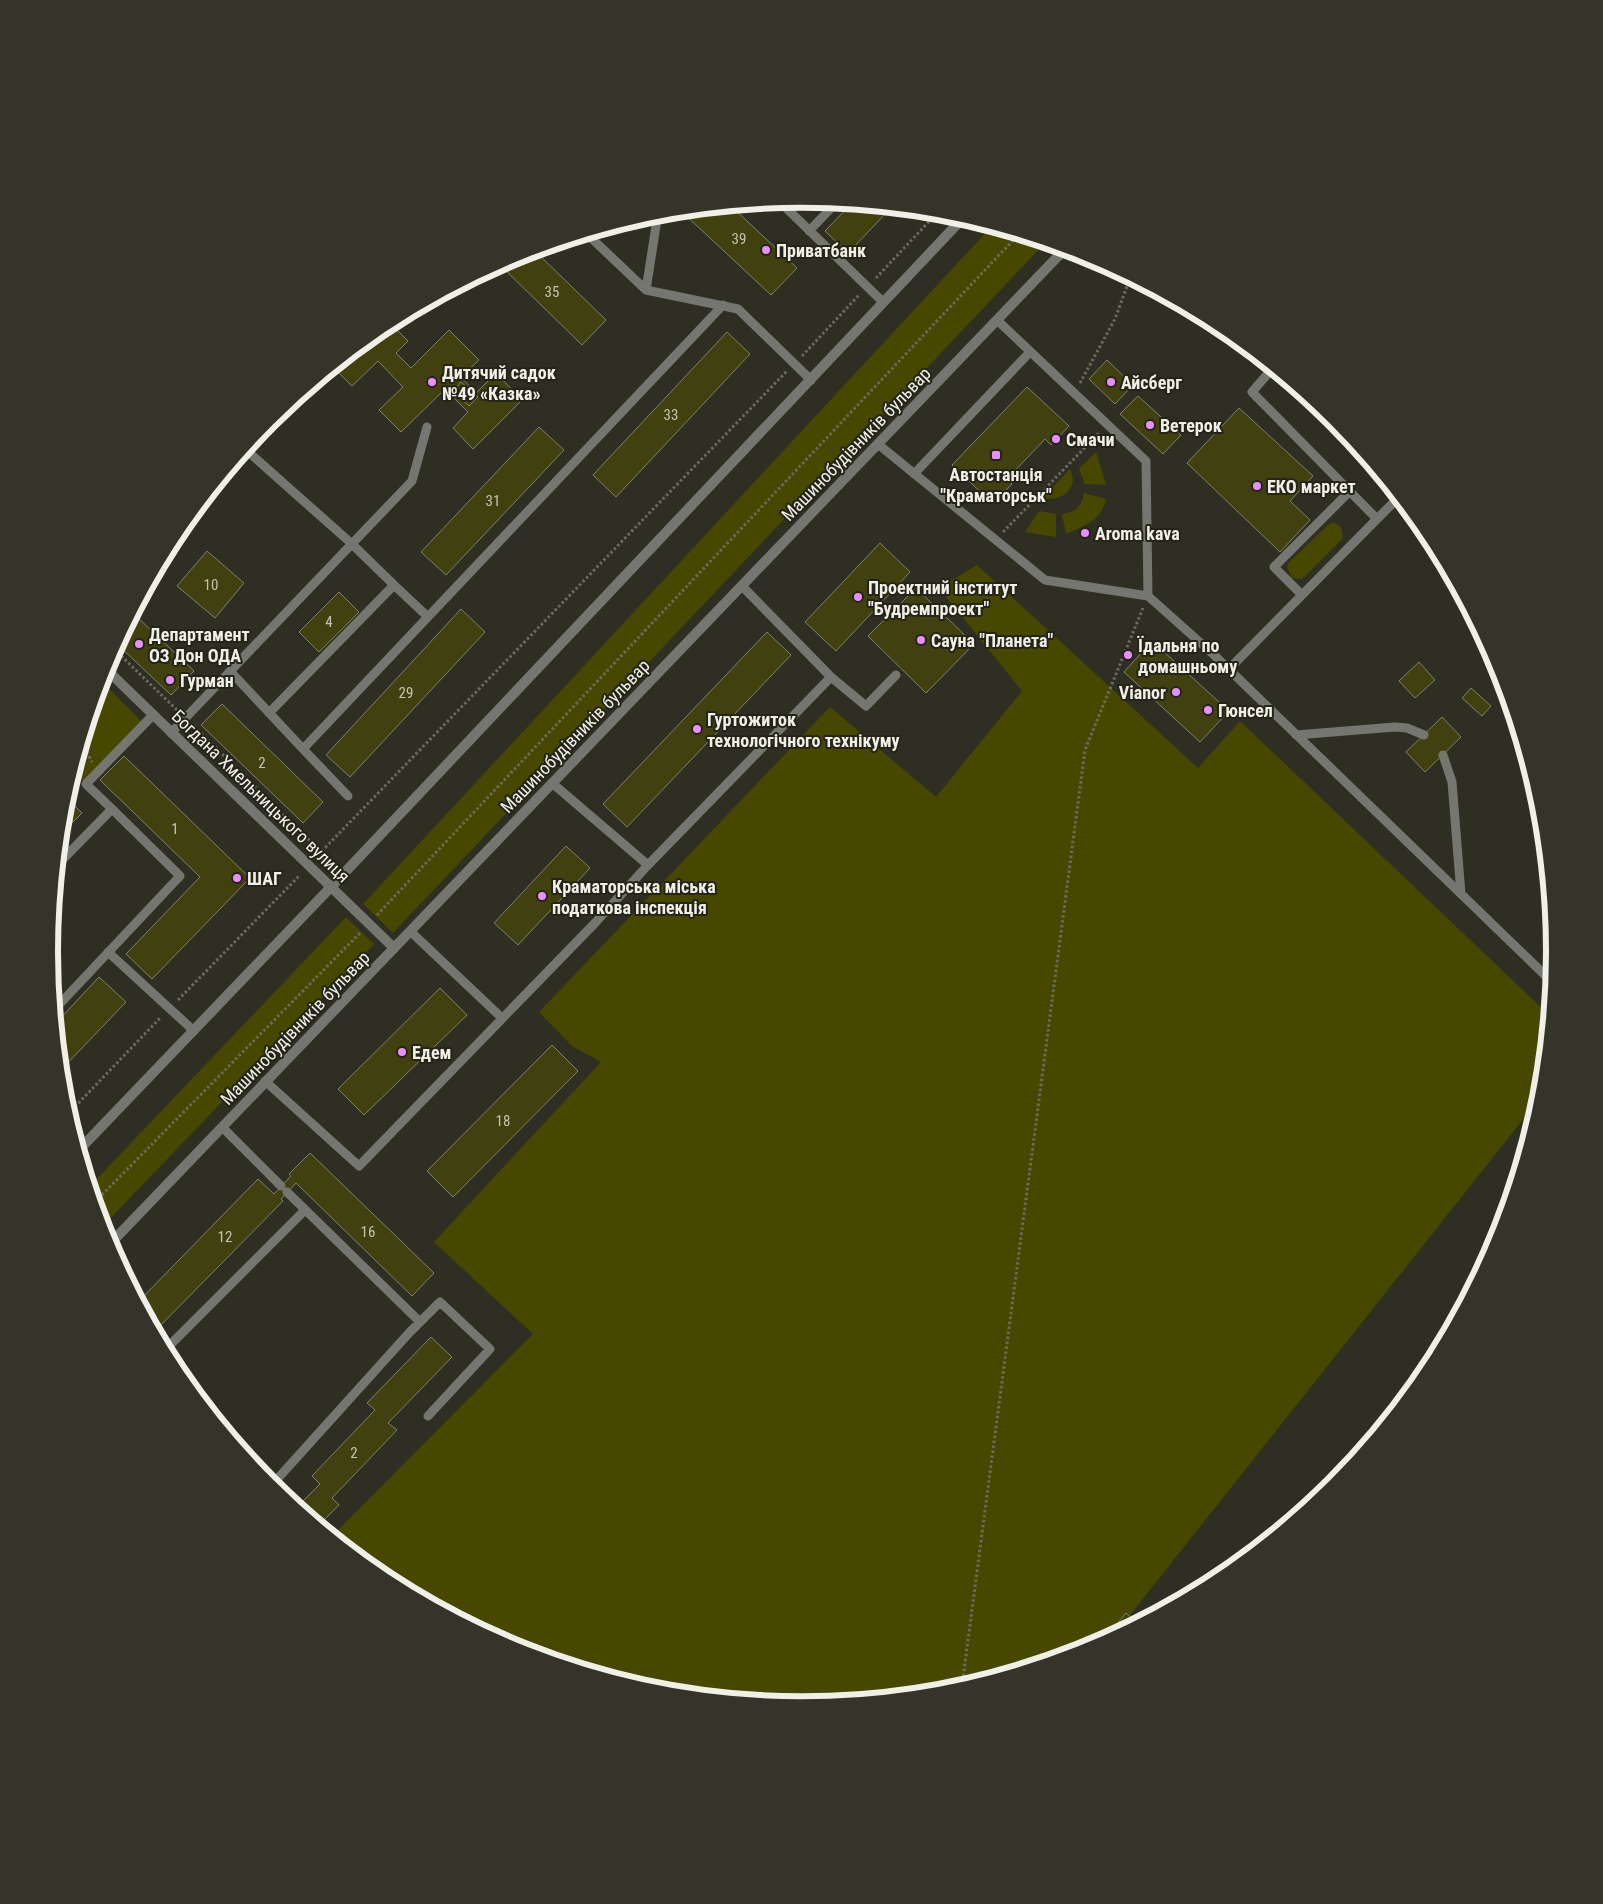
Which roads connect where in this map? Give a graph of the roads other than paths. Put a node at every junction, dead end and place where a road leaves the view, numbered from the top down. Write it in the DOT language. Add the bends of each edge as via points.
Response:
graph roads {
  1 [pos="786,209"];
  2 [pos="830,209"];
  3 [pos="657,222"];
  4 [pos="957,224"];
  5 [pos="809,231"];
  6 [pos="591,238"];
  7 [pos="1060,254"];
  8 [pos="646,290"];
  9 [pos="883,302"];
  10 [pos="723,306"];
  11 [pos="997,320"];
  12 [pos="1030,352"];
  13 [pos="1268,373"];
  14 [pos="811,380"];
  15 [pos="427,427"];
  16 [pos="879,445"];
  17 [pos="250,453"];
  18 [pos="914,474"];
  19 [pos="1350,491"];
  20 [pos="1394,502"];
  21 [pos="1377,519"];
  22 [pos="352,544"];
  23 [pos="394,585"];
  24 [pos="742,586"];
  25 [pos="1302,595"];
  26 [pos="1148,596"];
  27 [pos="428,617"];
  28 [pos="1229,669"];
  29 [pos="230,671"];
  30 [pos="111,674"];
  31 [pos="896,675"];
  32 [pos="831,677"];
  33 [pos="269,713"];
  34 [pos="154,715"];
  35 [pos="171,732"];
  36 [pos="1296,734"];
  37 [pos="1424,735"];
  38 [pos="303,749"];
  39 [pos="1443,755"];
  40 [pos="552,783"];
  41 [pos="348,796"];
  42 [pos="112,810"];
  43 [pos="64,855"];
  44 [pos="648,865"];
  45 [pos="331,887"];
  46 [pos="1461,894"];
  47 [pos="410,931"];
  48 [pos="394,948"];
  49 [pos="108,952"];
  50 [pos="1545,975"];
  51 [pos="59,1004"];
  52 [pos="502,1018"];
  53 [pos="194,1031"];
  54 [pos="266,1081"];
  55 [pos="222,1127"];
  56 [pos="83,1146"];
  57 [pos="305,1210"];
  58 [pos="115,1239"];
  59 [pos="420,1322"];
  60 [pos="170,1345"];
  61 [pos="428,1416"];
  62 [pos="277,1480"];
  1 -- 5 [label="lane"];
  2 -- 5 [label="lane"];
  3 -- 8 [label="lane"];
  4 -- 9 [label="street"];
  5 -- 9 [label="lane"];
  6 -- 8 [label="lane"];
  7 -- 11 [label="street, Машинобудівників бульвар"];
  8 -- 10 [label="lane"];
  9 -- 14 [label="street"];
  10 -- 14 [label="lane" via="738,309"];
  10 -- 27 [label="lane"];
  11 -- 12 [label="lane"];
  11 -- 16 [label="street, Машинобудівників бульвар"];
  12 -- 18 [label="lane"];
  12 -- 26 [label="lane" via="1146,461"];
  13 -- 19 [label="lane" via="1252,392"];
  14 -- 45 [label="street"];
  15 -- 22 [label="lane" via="412,481"];
  16 -- 18 [label="lane"];
  16 -- 24 [label="street, Машинобудівників бульвар"];
  17 -- 22 [label="lane"];
  18 -- 26 [label="lane" via="1045,580"];
  19 -- 21 [label="lane"];
  19 -- 25 [label="lane" via="1274,568"];
  20 -- 21 [label="lane"];
  21 -- 25 [label="lane"];
  22 -- 23 [label="lane"];
  22 -- 29 [label="lane"];
  23 -- 27 [label="lane"];
  23 -- 33 [label="lane"];
  24 -- 32 [label="lane"];
  24 -- 40 [label="street, Машинобудівників бульвар"];
  25 -- 28 [label="lane"];
  26 -- 28 [label="lane"];
  27 -- 38 [label="lane"];
  28 -- 36 [label="lane"];
  29 -- 33 [label="lane"];
  29 -- 35 [label="lane"];
  30 -- 34 [label="street, Богдана Хмельницького вулиця"];
  31 -- 32 [label="lane" via="866,706"];
  32 -- 44 [label="lane"];
  33 -- 38 [label="lane"];
  34 -- 35 [label="street, Богдана Хмельницького вулиця"];
  34 -- 42 [label="lane" via="86,784"];
  35 -- 45 [label="street, Богдана Хмельницького вулиця"];
  36 -- 37 [label="lane" via="1395,727"];
  36 -- 46 [label="lane"];
  38 -- 41 [label="lane"];
  39 -- 46 [label="lane" via="1452,782"];
  40 -- 44 [label="lane"];
  40 -- 47 [label="street, Машинобудівників бульвар"];
  42 -- 43 [label="lane"];
  42 -- 49 [label="lane" via="180,876"];
  44 -- 52 [label="lane"];
  45 -- 48 [label="street, Богдана Хмельницького вулиця"];
  45 -- 53 [label="street"];
  46 -- 50 [label="lane"];
  47 -- 48 [label="street, Машинобудівників бульвар"];
  47 -- 52 [label="lane"];
  48 -- 54 [label="street, Машинобудівників бульвар"];
  49 -- 51 [label="lane"];
  49 -- 53 [label="lane"];
  52 -- 54 [label="lane" via="359,1166"];
  53 -- 56 [label="street"];
  54 -- 55 [label="street, Машинобудівників бульвар"];
  55 -- 57 [label="lane"];
  55 -- 58 [label="street, Машинобудівників бульвар"];
  57 -- 59 [label="lane"];
  57 -- 60 [label="lane"];
  59 -- 61 [label="lane" via="440,1302 490,1349"];
  59 -- 62 [label="lane"];
}
